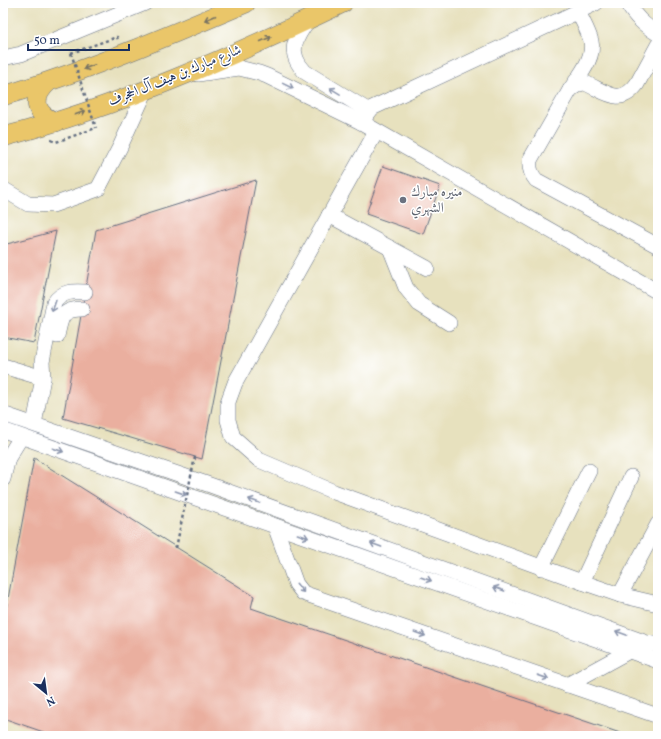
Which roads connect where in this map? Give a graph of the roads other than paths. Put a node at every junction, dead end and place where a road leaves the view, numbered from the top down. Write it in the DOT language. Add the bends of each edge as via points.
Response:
graph roads {
  1 [pos="145,3"];
  2 [pos="246,3"];
  3 [pos="343,3"];
  4 [pos="596,3"];
  5 [pos="627,3"];
  6 [pos="578,11"];
  7 [pos="309,19"];
  8 [pos="658,34"];
  9 [pos="658,45"];
  10 [pos="3,58"];
  11 [pos="183,76"];
  12 [pos="48,82"];
  13 [pos="146,90"];
  14 [pos="570,90"];
  15 [pos="3,96"];
  16 [pos="365,116"];
  17 [pos="56,122"];
  18 [pos="376,132"];
  19 [pos="3,138"];
  20 [pos="3,189"];
  21 [pos="329,215"];
  22 [pos="658,246"];
  23 [pos="390,248"];
  24 [pos="427,268"];
  25 [pos="85,292"];
  26 [pos="658,292"];
  27 [pos="82,309"];
  28 [pos="449,323"];
  29 [pos="3,366"];
  30 [pos="43,378"];
  31 [pos="3,414"];
  32 [pos="34,424"];
  33 [pos="3,430"];
  34 [pos="21,437"];
  35 [pos="589,471"];
  36 [pos="631,477"];
  37 [pos="3,479"];
  38 [pos="658,524"];
  39 [pos="275,526"];
  40 [pos="652,550"];
  41 [pos="542,568"];
  42 [pos="582,582"];
  43 [pos="620,594"];
  44 [pos="658,604"];
  45 [pos="658,645"];
  46 [pos="630,651"];
  47 [pos="658,661"];
  48 [pos="567,685"];
  49 [pos="658,716"];
  1 -- 10 [label="lane" via="21,54"];
  2 -- 12 [label="main road, one-way" via="150,44"];
  3 -- 7 [label="main road, شارع مبارك بن هيف آل الحجرف"];
  4 -- 6 [label="lane"];
  5 -- 8 [label="lane" via="638,20"];
  6 -- 14 [label="lane" via="591,42 591,52"];
  6 -- 16 [label="lane" via="384,102 372,108"];
  11 -- 7 [label="main road, شارع مبارك بن هيف آل الحجرف, one-way"];
  16 -- 7 [label="lane, one-way" via="299,66 294,57 294,45"];
  9 -- 14 [label="lane" via="637,84 625,95 611,96 586,84 576,85"];
  11 -- 13 [label="main road, شارع مبارك بن هيف آل الحجرف"];
  11 -- 16 [label="lane, one-way" via="238,68 249,70"];
  12 -- 15 [label="main road"];
  12 -- 17 [label="main road" via="40,90 37,100 39,110 46,119"];
  17 -- 13 [label="main road, شارع مبارك بن هيف آل الحجرف, one-way"];
  13 -- 20 [label="lane" via="98,189 53,205 28,204"];
  14 -- 22 [label="lane" via="530,160 532,175 536,180"];
  16 -- 18 [label="lane"];
  17 -- 19 [label="main road, شارع مبارك بن هيف آل الحجرف"];
  18 -- 21 [label="lane"];
  18 -- 26 [label="lane"];
  21 -- 23 [label="lane"];
  21 -- 41 [label="lane" via="235,383 228,402 228,420 233,437 259,460 334,492"];
  23 -- 24 [label="lane"];
  23 -- 28 [label="lane" via="406,288 419,304"];
  25 -- 30 [label="lane, one-way" via="67,292 59,296 54,303 42,362"];
  27 -- 30 [label="lane" via="70,310 61,318 52,364"];
  29 -- 30 [label="lane"];
  30 -- 32 [label="lane"];
  31 -- 32 [label="lane"];
  45 -- 32 [label="lane, one-way"];
  33 -- 34 [label="lane"];
  34 -- 37 [label="lane" via="8,458"];
  34 -- 39 [label="lane, one-way"];
  35 -- 41 [label="lane"];
  36 -- 42 [label="lane"];
  38 -- 40 [label="lane"];
  39 -- 46 [label="lane, one-way"];
  39 -- 48 [label="lane, one-way" via="296,584 303,593"];
  40 -- 43 [label="lane"];
  41 -- 42 [label="lane"];
  42 -- 43 [label="lane"];
  43 -- 44 [label="lane"];
  46 -- 47 [label="lane"];
  46 -- 48 [label="lane"];
  48 -- 49 [label="lane"];
}
